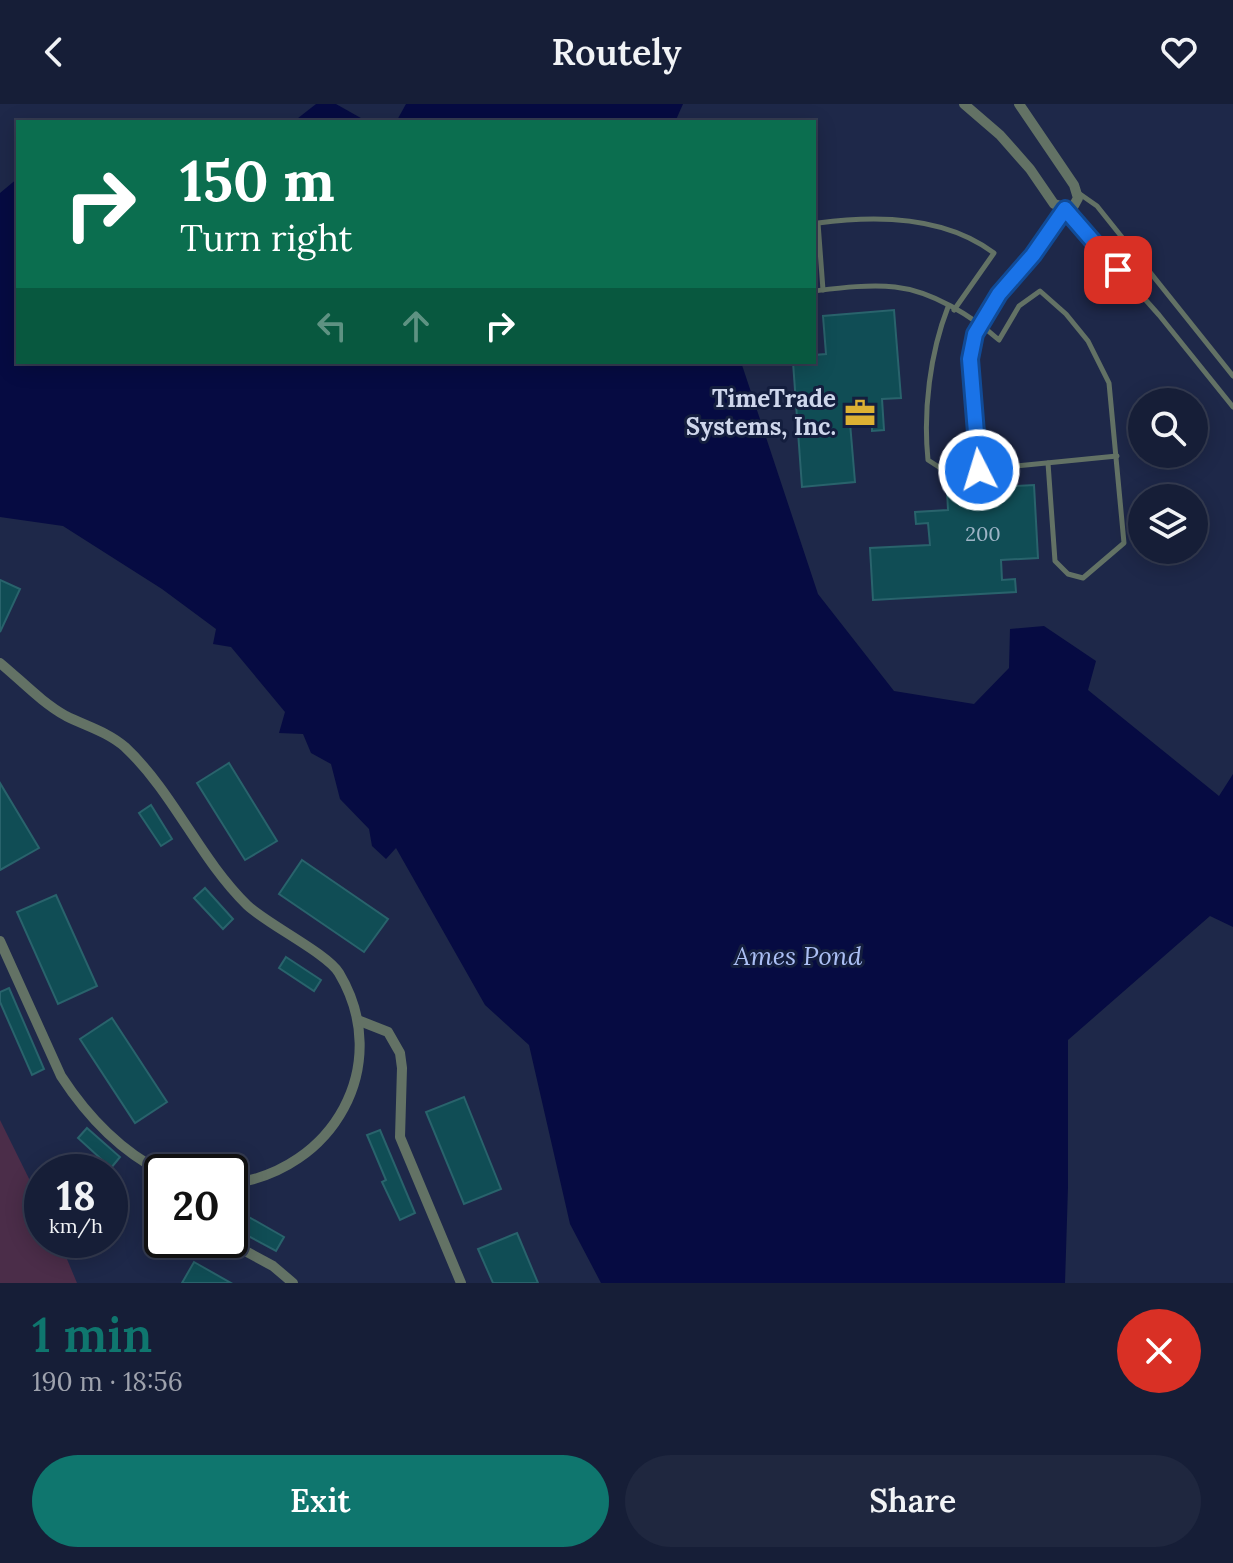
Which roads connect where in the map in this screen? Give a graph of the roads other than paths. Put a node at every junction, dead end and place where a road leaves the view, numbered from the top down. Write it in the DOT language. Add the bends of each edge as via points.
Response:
graph roads {
  1 [pos="964,104"];
  2 [pos="1019,104"];
  3 [pos="1076,192"];
  4 [pos="1065,209"];
  5 [pos="816,223"];
  6 [pos="823,290"];
  7 [pos="816,291"];
  8 [pos="951,308"];
  9 [pos="980,323"];
  10 [pos="1233,376"];
  11 [pos="1233,407"];
  12 [pos="1117,456"];
  13 [pos="1048,463"];
  14 [pos="979,470"];
  15 [pos="0,663"];
  16 [pos="0,941"];
  17 [pos="360,1021"];
  18 [pos="144,1161"];
  19 [pos="248,1180"];
  20 [pos="248,1252"];
  21 [pos="293,1283"];
  22 [pos="461,1283"];
  1 -- 4 [label="street" via="1000,135 1054,204"];
  2 -- 3 [label="street" via="1064,166"];
  3 -- 4 [label="street" via="1077,205"];
  3 -- 10 [label="lane" via="1097,206"];
  4 -- 9 [label="lane"];
  4 -- 11 [label="lane"];
  5 -- 6 [label="lane"];
  5 -- 8 [label="lane" via="890,218 975,239 994,253"];
  6 -- 7 [label="lane"];
  6 -- 8 [label="lane" via="895,287"];
  8 -- 9 [label="lane"];
  8 -- 14 [label="lane" via="932,359 928,460 942,469"];
  9 -- 12 [label="lane" via="999,340 1019,306 1040,291 1066,314 1088,341 1109,383"];
  9 -- 14 [label="lane" via="970,359"];
  12 -- 13 [label="lane"];
  12 -- 13 [label="lane" via="1124,543 1083,578 1068,574 1055,561"];
  13 -- 14 [label="lane"];
  15 -- 17 [label="street" via="46,702 124,746 249,908 337,970"];
  16 -- 18 [label="street" via="74,1096 89,1116"];
  17 -- 19 [label="street" via="356,1072 336,1123 296,1162"];
  17 -- 22 [label="street" via="388,1032 400,1053 400,1137"];
  20 -- 21 [label="street"];
}
